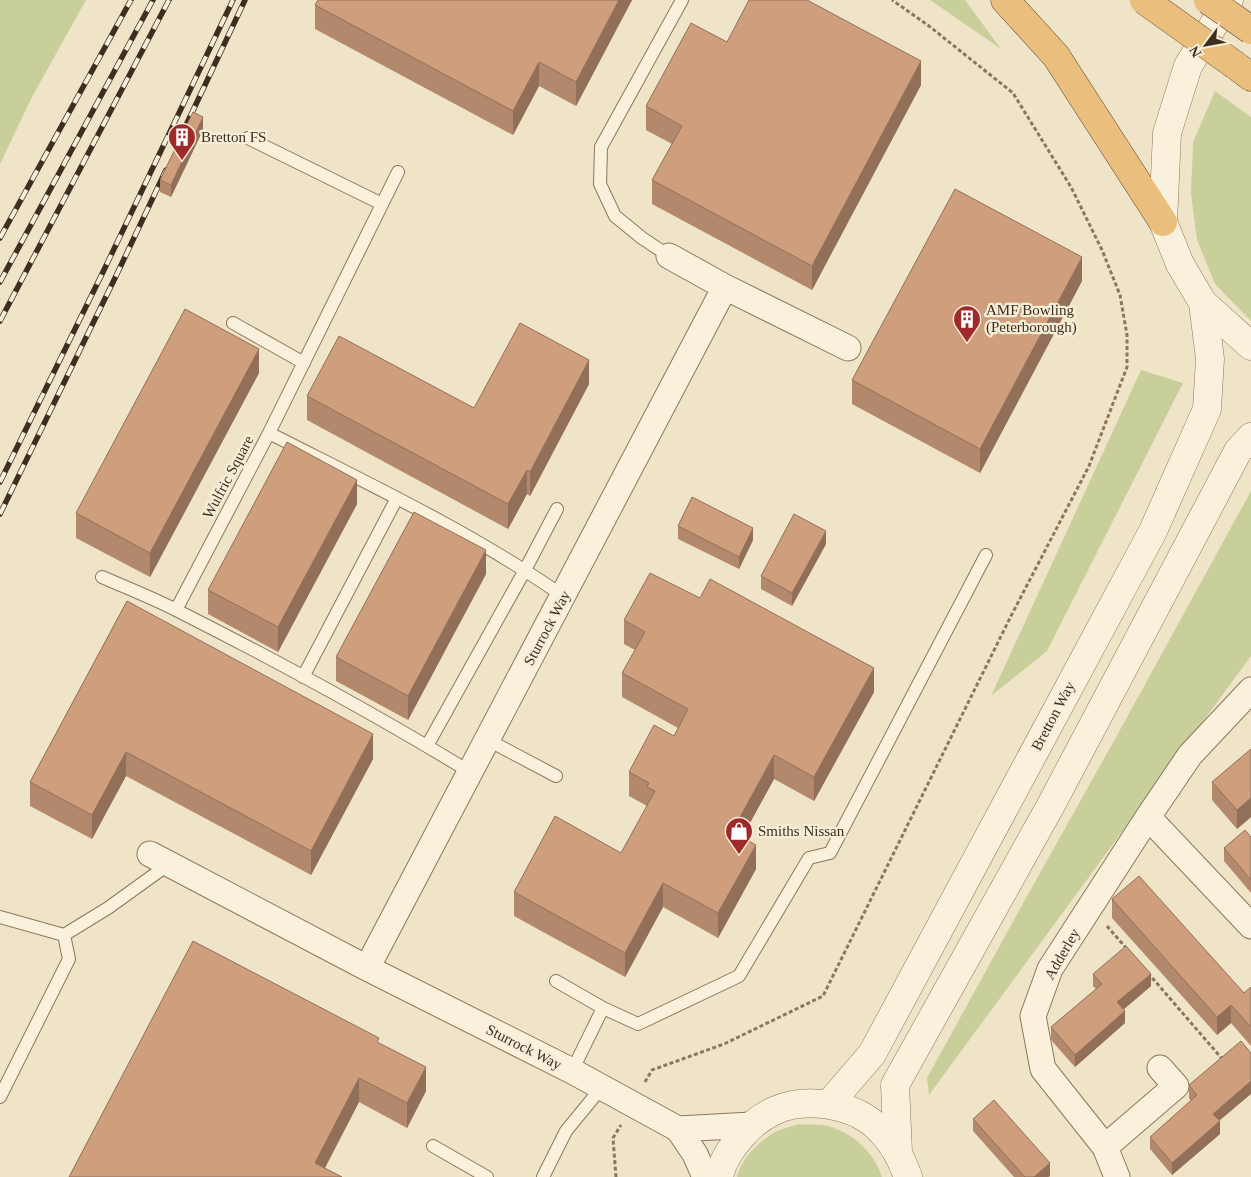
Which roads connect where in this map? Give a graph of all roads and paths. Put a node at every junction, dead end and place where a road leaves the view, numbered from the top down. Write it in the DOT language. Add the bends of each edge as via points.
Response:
graph roads {
  1 [pos="682,0"];
  2 [pos="892,0"];
  3 [pos="1004,0"];
  4 [pos="1144,0"];
  5 [pos="1208,0"];
  6 [pos="1229,0"];
  7 [pos="1251,30"];
  8 [pos="1243,71"];
  9 [pos="248,138"];
  10 [pos="398,172"];
  11 [pos="382,204"];
  12 [pos="1163,222"];
  13 [pos="669,256"];
  14 [pos="725,287"];
  15 [pos="1204,303"];
  16 [pos="233,323"];
  17 [pos="1251,346"];
  18 [pos="848,348"];
  19 [pos="304,363"];
  20 [pos="269,433"];
  21 [pos="1251,437"];
  22 [pos="397,498"];
  23 [pos="557,509"];
  24 [pos="986,555"];
  25 [pos="526,570"];
  26 [pos="102,577"];
  27 [pos="563,596"];
  28 [pos="176,610"];
  29 [pos="303,677"];
  30 [pos="1251,690"];
  31 [pos="488,740"];
  32 [pos="427,746"];
  33 [pos="470,772"];
  34 [pos="556,776"];
  35 [pos="1148,817"];
  36 [pos="159,858"];
  37 [pos="1090,906"];
  38 [pos="0,917"];
  39 [pos="1251,925"];
  40 [pos="64,934"];
  41 [pos="1128,951"];
  42 [pos="367,968"];
  43 [pos="1147,973"];
  44 [pos="556,981"];
  45 [pos="603,1008"];
  46 [pos="1230,1057"];
  47 [pos="1224,1061"];
  48 [pos="1217,1067"];
  49 [pos="1160,1068"];
  50 [pos="652,1070"];
  51 [pos="572,1071"];
  52 [pos="602,1087"];
  53 [pos="0,1097"];
  54 [pos="829,1104"];
  55 [pos="751,1125"];
  56 [pos="678,1129"];
  57 [pos="613,1138"];
  58 [pos="433,1146"];
  59 [pos="1105,1147"];
  60 [pos="898,1152"];
  61 [pos="487,1177"];
  62 [pos="543,1177"];
  63 [pos="616,1177"];
  64 [pos="705,1177"];
  65 [pos="719,1177"];
  66 [pos="908,1177"];
  67 [pos="1117,1177"];
  1 -- 13 [label="lane" via="601,147 600,184 615,216"];
  2 -- 50 [label="path" via="1013,93 1071,188 1102,250 1120,295 1127,335 1126,367 1089,466 823,996 724,1044"];
  3 -- 12 [label="highway" via="1056,56"];
  4 -- 8 [label="highway, bridge"];
  5 -- 7 [label="highway, bridge"];
  6 -- 12 [label="street" via="1188,66 1167,133"];
  9 -- 11 [label="lane"];
  10 -- 11 [label="lane"];
  11 -- 19 [label="lane"];
  12 -- 15 [label="street" via="1180,264"];
  13 -- 14 [label="street"];
  14 -- 18 [label="street"];
  14 -- 27 [label="street, Sturrock Way"];
  15 -- 17 [label="street"];
  15 -- 54 [label="street, Bretton Way" via="1210,359 1207,409 1153,531 872,1054"];
  16 -- 19 [label="lane"];
  19 -- 20 [label="lane"];
  20 -- 22 [label="lane, Wulfric Square"];
  20 -- 28 [label="lane, Wulfric Square"];
  21 -- 60 [label="street" via="1238,450 1051,805 895,1085"];
  22 -- 25 [label="lane, Wulfric Square"];
  22 -- 29 [label="lane"];
  23 -- 25 [label="lane"];
  24 -- 45 [label="lane" via="830,852 809,858 739,976 638,1024"];
  25 -- 27 [label="lane, Wulfric Square"];
  25 -- 32 [label="lane"];
  26 -- 28 [label="lane"];
  27 -- 31 [label="street, Sturrock Way"];
  28 -- 29 [label="lane"];
  29 -- 32 [label="lane"];
  30 -- 35 [label="street, Adderley" via="1190,755"];
  31 -- 33 [label="street, Sturrock Way"];
  31 -- 34 [label="lane"];
  32 -- 33 [label="lane"];
  33 -- 42 [label="street, Sturrock Way"];
  35 -- 37 [label="street, Adderley"];
  35 -- 39 [label="street"];
  36 -- 40 [label="lane" via="108,908"];
  36 -- 42 [label="street, Sturrock Way"];
  37 -- 41 [label="path"];
  37 -- 59 [label="street, Adderley" via="1050,968 1034,1016 1043,1068"];
  38 -- 40 [label="lane"];
  40 -- 53 [label="lane" via="69,959"];
  42 -- 51 [label="street, Sturrock Way"];
  43 -- 47 [label="path"];
  44 -- 45 [label="lane"];
  45 -- 51 [label="lane"];
  46 -- 47 [label="path"];
  47 -- 48 [label="path"];
  49 -- 59 [label="street" via="1176,1086"];
  51 -- 52 [label="street, Sturrock Way"];
  52 -- 56 [label="street, Sturrock Way"];
  52 -- 62 [label="lane" via="566,1132"];
  54 -- 55 [label="street" via="801,1104 774,1111"];
  54 -- 60 [label="street" via="856,1113 880,1129"];
  55 -- 56 [label="street"];
  55 -- 65 [label="street" via="731,1148"];
  56 -- 64 [label="street, Sturrock Way" via="695,1154"];
  57 -- 63 [label="path"];
  58 -- 61 [label="lane"];
  59 -- 67 [label="street, Adderley"];
  60 -- 66 [label="street"];
}
